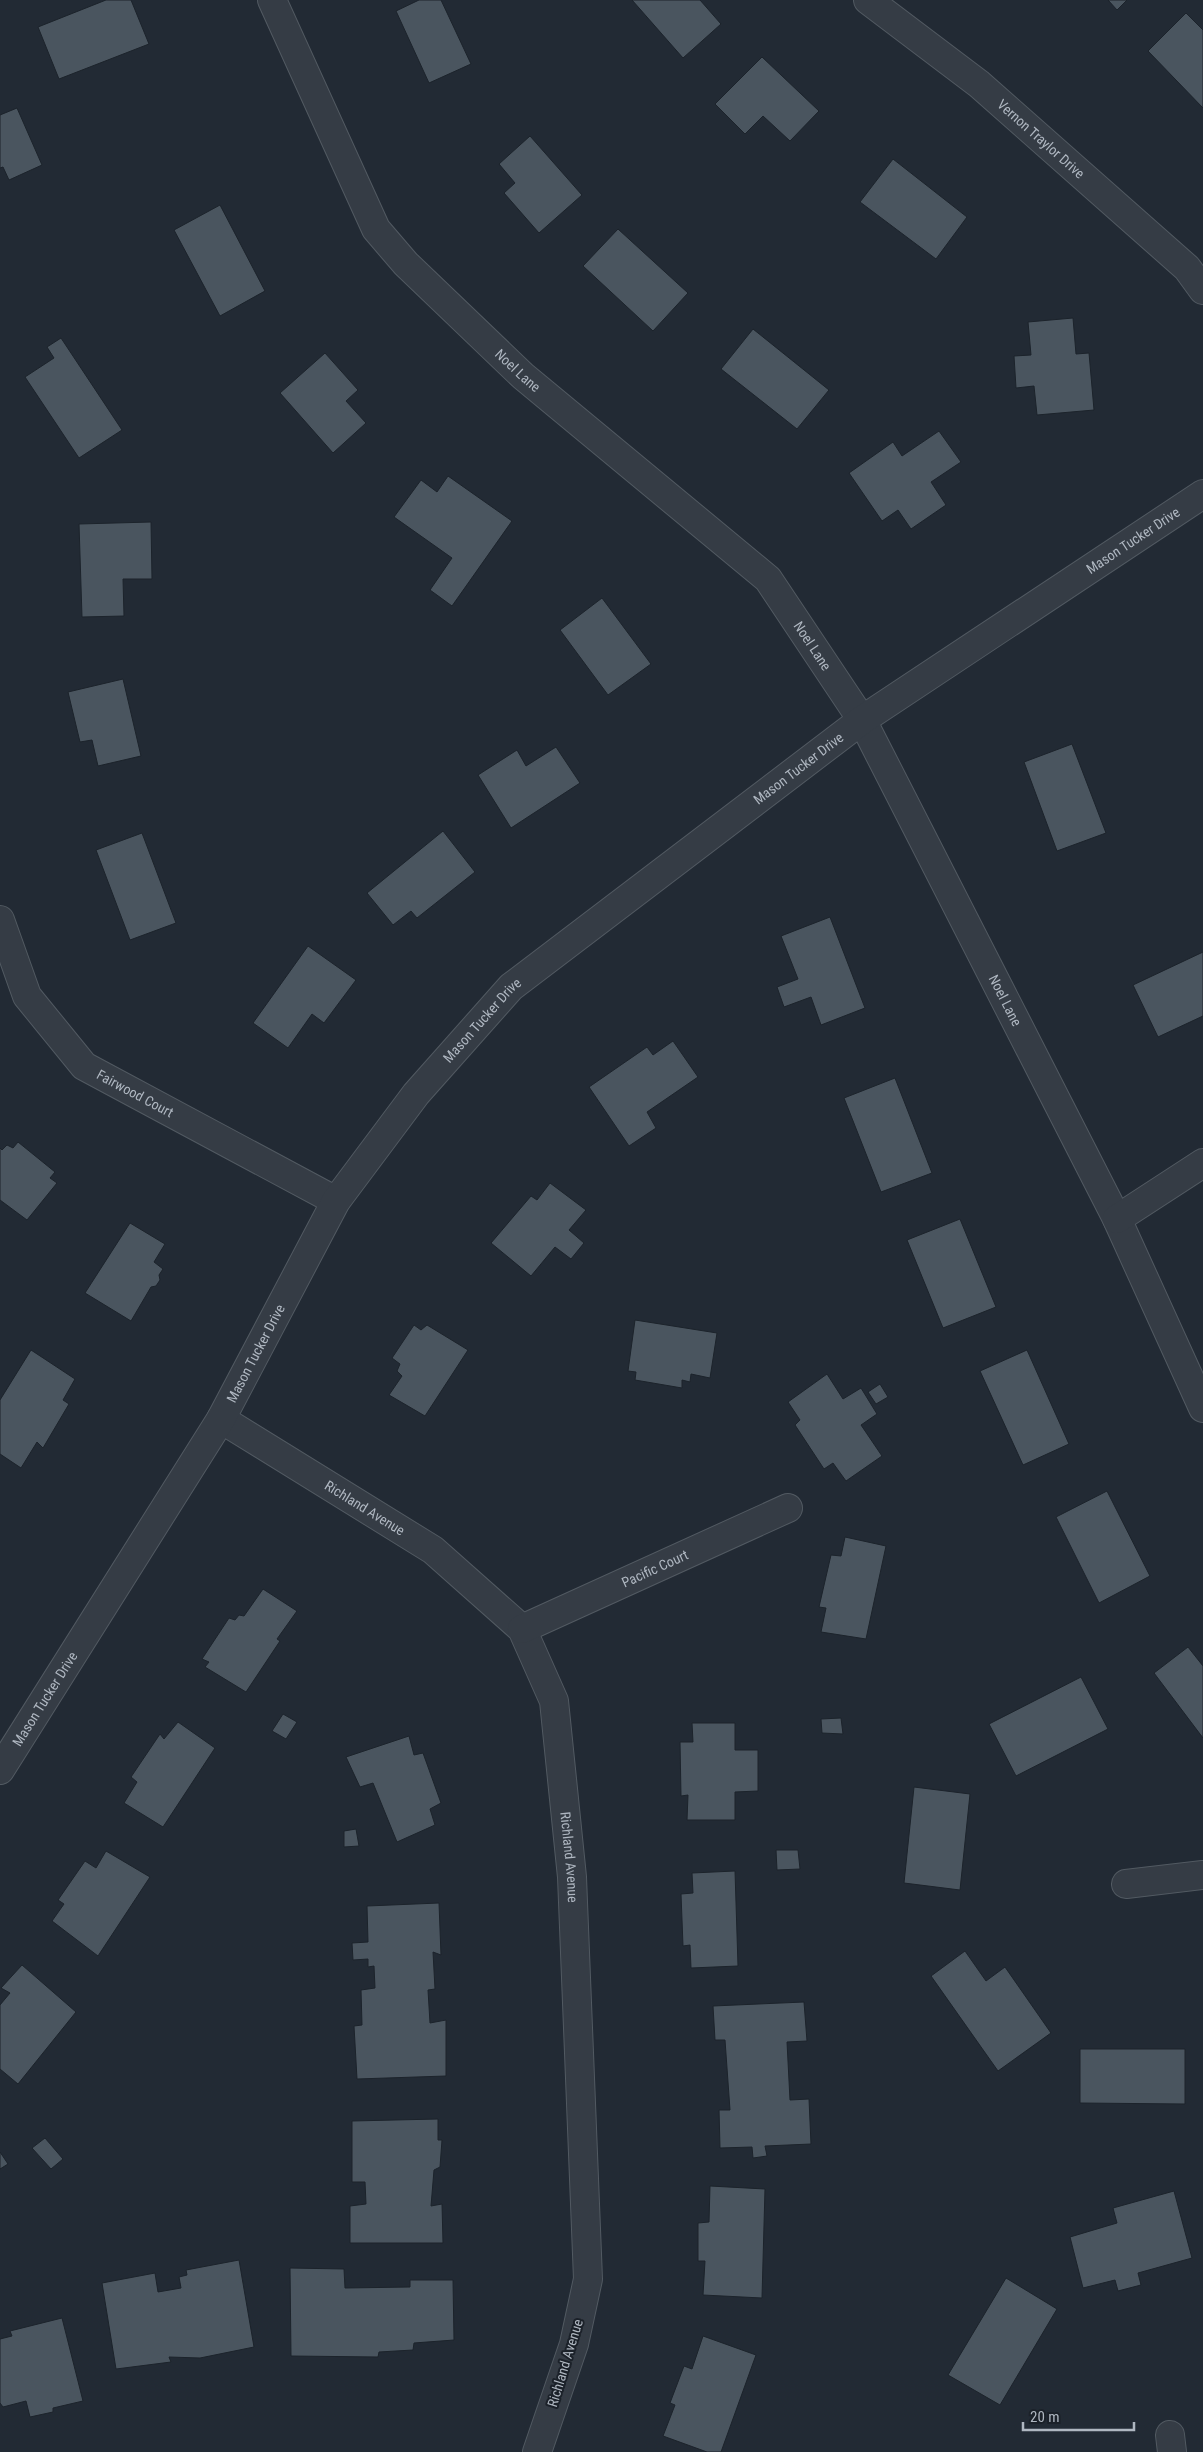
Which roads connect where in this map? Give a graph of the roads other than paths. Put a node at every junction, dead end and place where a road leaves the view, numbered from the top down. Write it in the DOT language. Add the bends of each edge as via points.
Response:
graph roads {
  1 [pos="272,0"];
  2 [pos="885,5"];
  3 [pos="1203,290"];
  4 [pos="1203,494"];
  5 [pos="862,720"];
  6 [pos="0,920"];
  7 [pos="1203,1163"];
  8 [pos="336,1201"];
  9 [pos="1117,1219"];
  10 [pos="1203,1408"];
  11 [pos="221,1419"];
  12 [pos="788,1508"];
  13 [pos="522,1629"];
  14 [pos="2,1762"];
  15 [pos="1203,1875"];
  16 [pos="1126,1884"];
  17 [pos="537,2452"];
  1 -- 5 [label="street, Noel Lane" via="376,229 406,264 523,376 768,579"];
  2 -- 3 [label="street, Vernon Traylor Drive" via="1187,268"];
  4 -- 5 [label="street, Mason Tucker Drive"];
  5 -- 8 [label="street, Mason Tucker Drive" via="511,987 416,1094"];
  5 -- 9 [label="street, Noel Lane"];
  6 -- 8 [label="street, Fairwood Court" via="27,996 84,1066"];
  7 -- 9 [label="street"];
  8 -- 11 [label="street, Mason Tucker Drive"];
  9 -- 10 [label="street, Noel Lane"];
  11 -- 13 [label="street, Richland Avenue" via="434,1550"];
  11 -- 14 [label="street, Mason Tucker Drive"];
  12 -- 13 [label="street, Pacific Court"];
  13 -- 17 [label="street, Richland Avenue" via="554,1701 572,1877 588,2279 574,2344"];
  15 -- 16 [label="street"];
}
